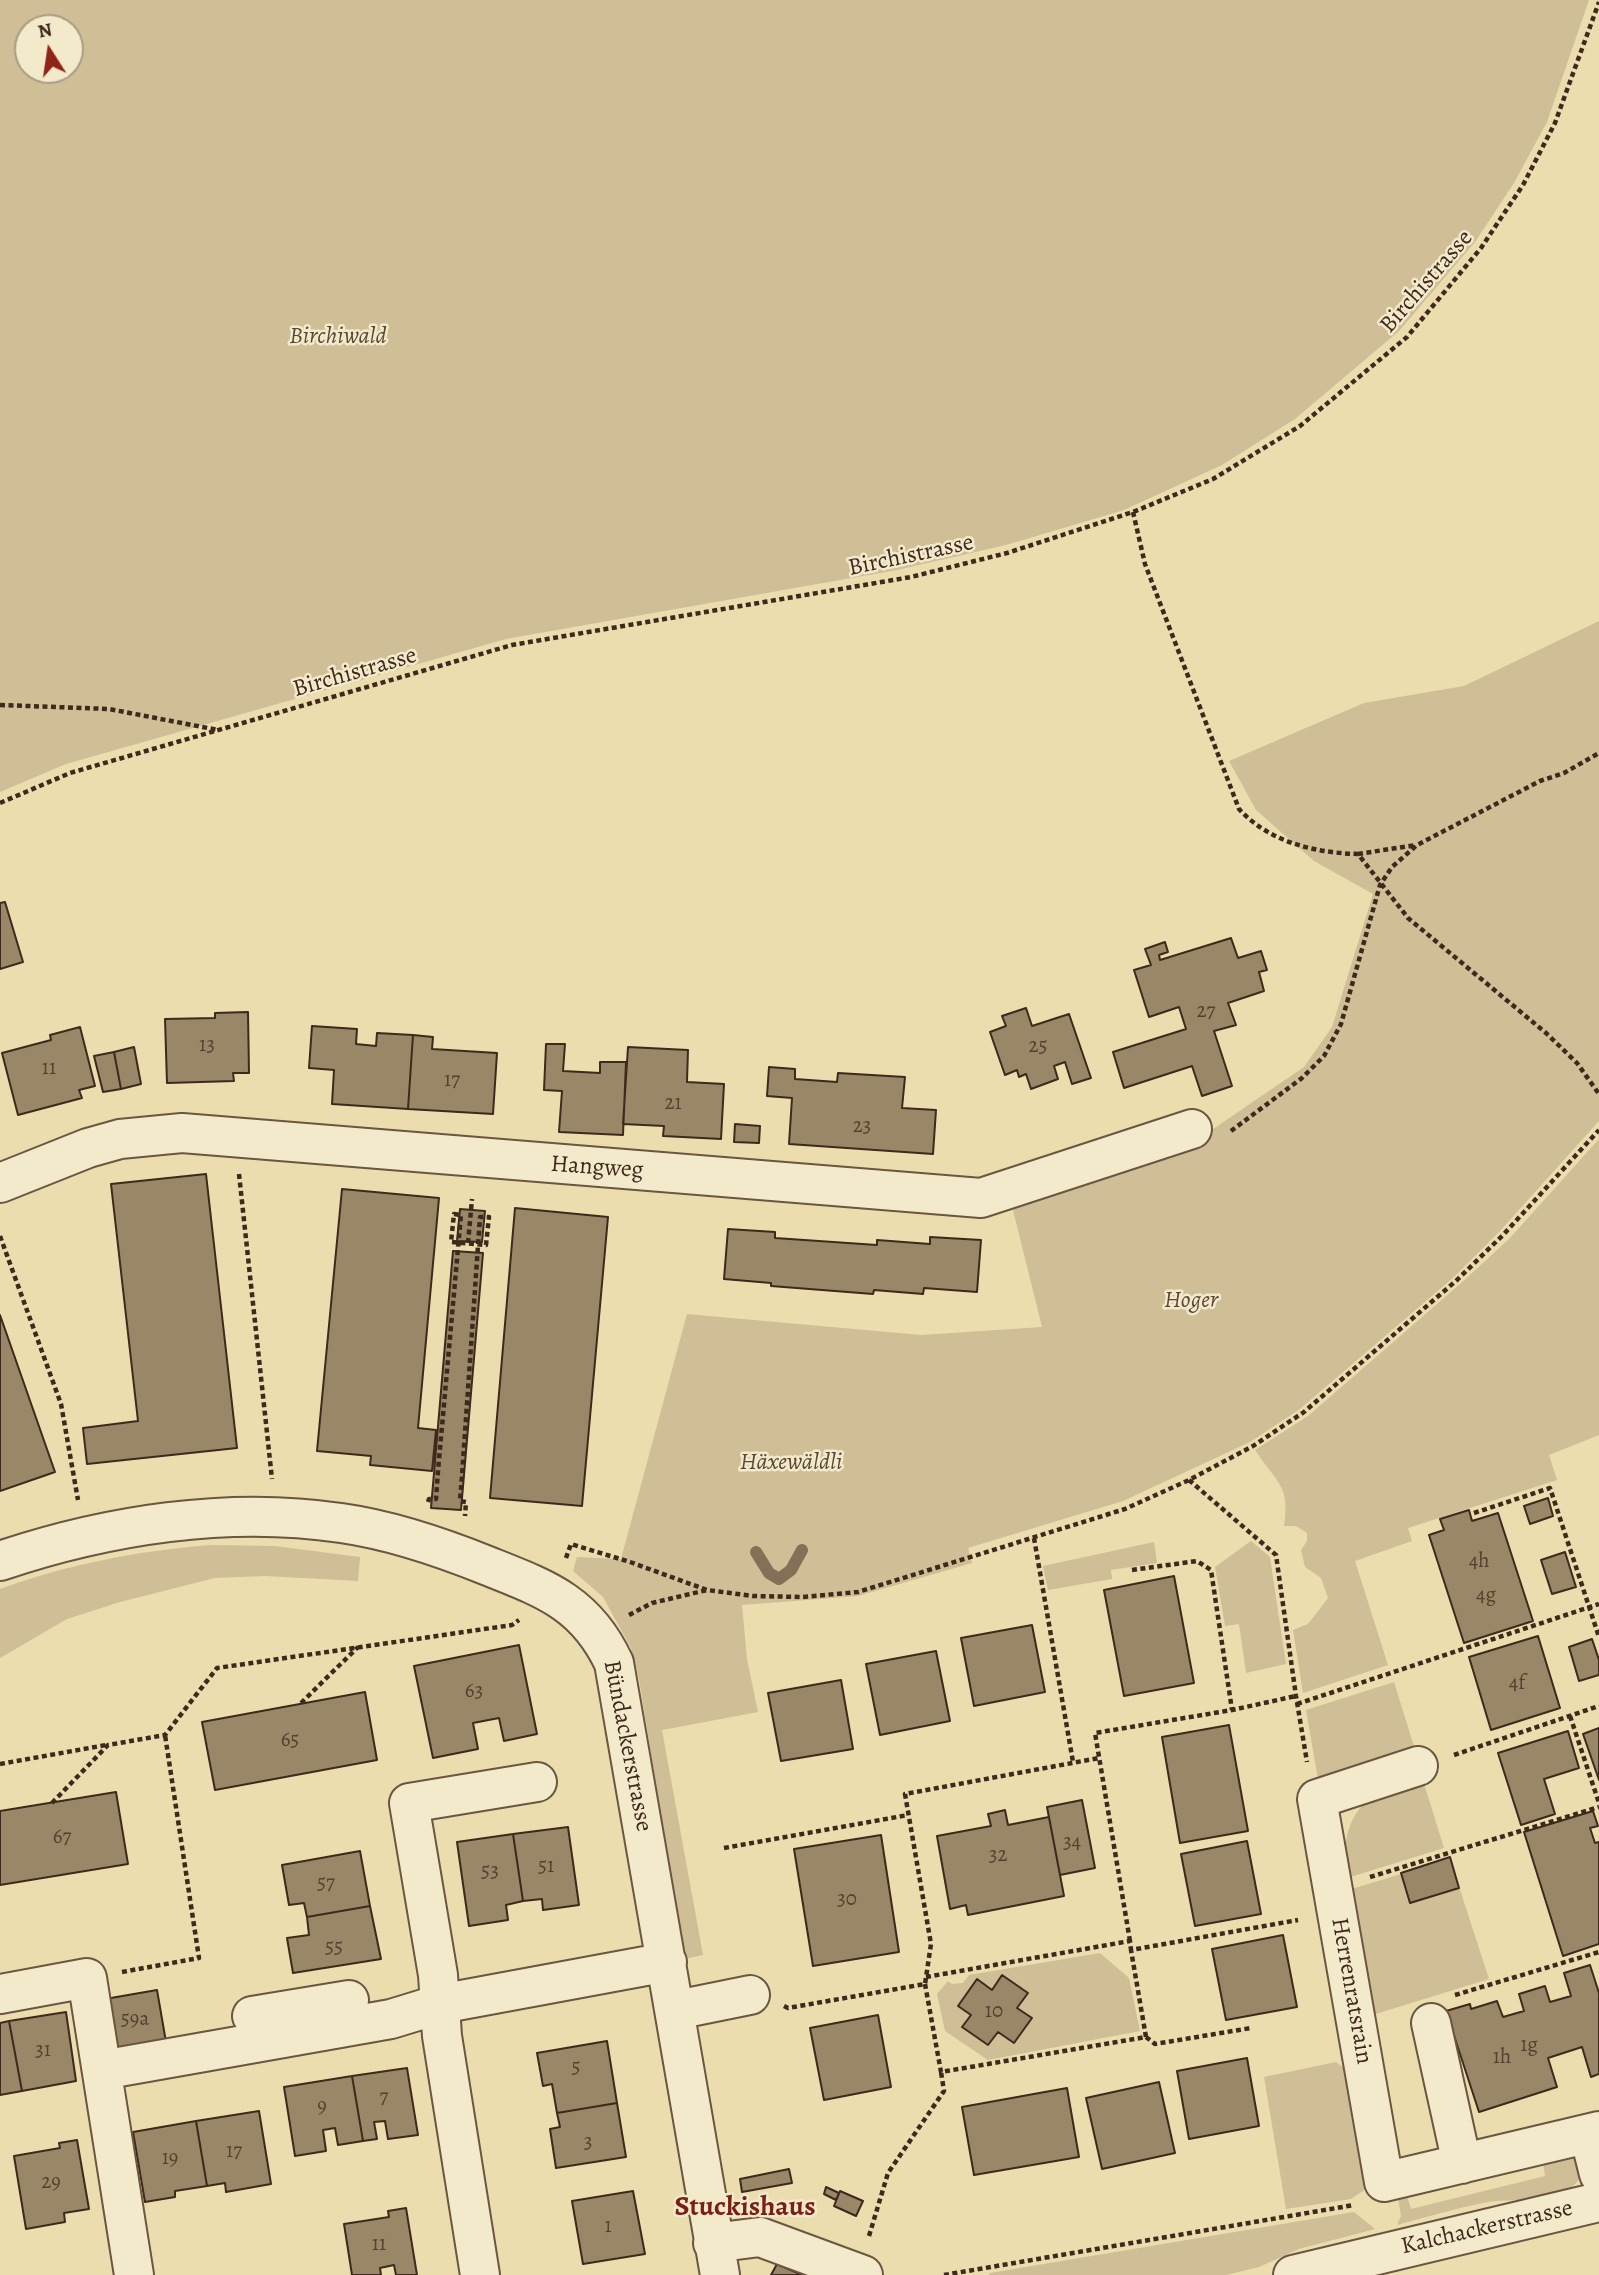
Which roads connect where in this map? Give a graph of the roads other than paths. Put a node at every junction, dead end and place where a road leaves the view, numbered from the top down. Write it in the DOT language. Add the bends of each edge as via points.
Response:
graph roads {
  1 [pos="1209,1132"];
  2 [pos="0,1183"];
  3 [pos="0,1561"];
  4 [pos="1418,1766"];
  5 [pos="537,1782"];
  6 [pos="667,1962"];
  7 [pos="0,1994"];
  8 [pos="750,1995"];
  9 [pos="440,2004"];
  10 [pos="676,2010"];
  11 [pos="1438,2010"];
  12 [pos="252,2016"];
  13 [pos="102,2070"];
  14 [pos="1594,2133"];
  15 [pos="1462,2164"];
  16 [pos="1599,2174"];
  17 [pos="1599,2202"];
  18 [pos="717,2259"];
  19 [pos="860,2274"];
  20 [pos="134,2275"];
  21 [pos="480,2275"];
  22 [pos="1293,2275"];
  1 -- 2 [label="street, Hangweg" via="981,1198 181,1133 88,1147"];
  3 -- 6 [label="street, Bündackerstrasse" via="140,1526 278,1517 342,1523 424,1542 553,1595 591,1623 614,1663"];
  4 -- 15 [label="street, Herrenratsrain" via="1317,1799 1335,1901 1370,2194"];
  5 -- 9 [label="street" via="409,1804"];
  6 -- 9 [label="street"];
  6 -- 10 [label="street, Bündackerstrasse"];
  7 -- 13 [label="street" via="87,1978"];
  8 -- 10 [label="street"];
  9 -- 12 [label="street" via="388,1993"];
  9 -- 13 [label="street" via="391,2019"];
  9 -- 21 [label="street"];
  10 -- 18 [label="street, Bündackerstrasse"];
  11 -- 15 [label="street"];
  13 -- 20 [label="street"];
  14 -- 15 [label="street"];
  14 -- 16 [label="street"];
  17 -- 22 [label="street, Kalchackerstrasse"];
  18 -- 19 [label="street" via="760,2237"];
}
